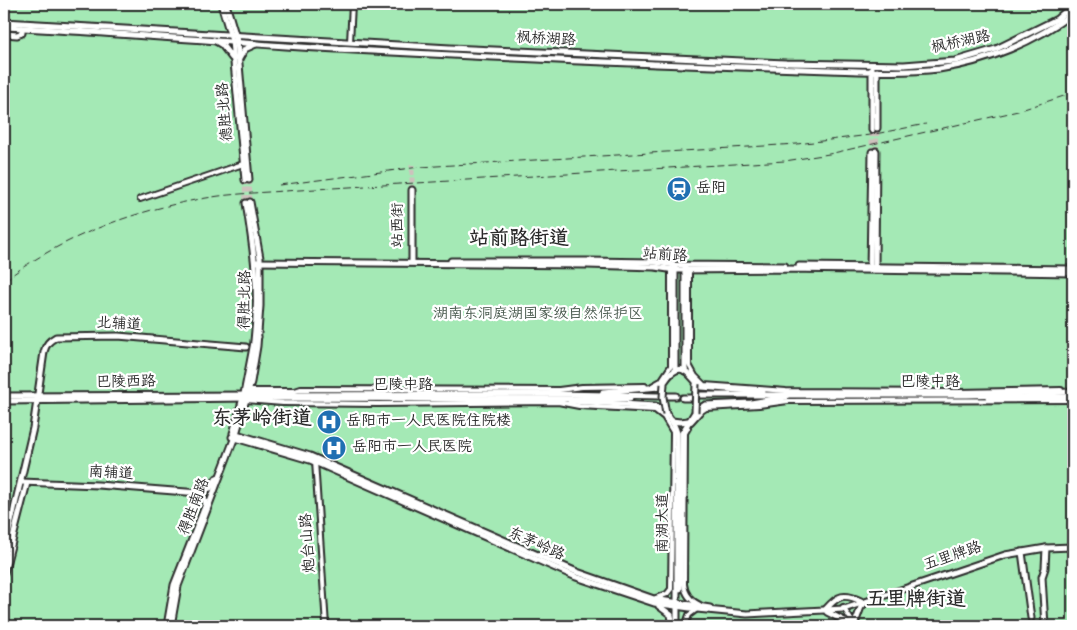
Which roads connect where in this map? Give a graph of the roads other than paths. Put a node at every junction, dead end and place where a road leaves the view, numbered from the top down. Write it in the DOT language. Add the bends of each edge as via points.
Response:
graph roads {
  1 [pos="221,4"];
  2 [pos="226,4"];
  3 [pos="352,4"];
  4 [pos="1073,6"];
  5 [pos="1073,14"];
  6 [pos="4,22"];
  7 [pos="4,26"];
  8 [pos="51,27"];
  9 [pos="22,28"];
  10 [pos="4,34"];
  11 [pos="233,38"];
  12 [pos="213,40"];
  13 [pos="350,42"];
  14 [pos="258,43"];
  15 [pos="236,60"];
  16 [pos="874,69"];
  17 [pos="874,129"];
  18 [pos="874,151"];
  19 [pos="243,164"];
  20 [pos="412,190"];
  21 [pos="140,200"];
  22 [pos="248,203"];
  23 [pos="258,260"];
  24 [pos="412,261"];
  25 [pos="674,268"];
  26 [pos="687,268"];
  27 [pos="873,268"];
  28 [pos="1073,268"];
  29 [pos="1073,273"];
  30 [pos="258,337"];
  31 [pos="254,342"];
  32 [pos="246,347"];
  33 [pos="252,354"];
  34 [pos="255,361"];
  35 [pos="674,370"];
  36 [pos="685,370"];
  37 [pos="251,382"];
  38 [pos="664,384"];
  39 [pos="696,384"];
  40 [pos="262,390"];
  41 [pos="440,390"];
  42 [pos="1073,391"];
  43 [pos="419,392"];
  44 [pos="448,394"];
  45 [pos="4,396"];
  46 [pos="246,396"];
  47 [pos="558,396"];
  48 [pos="786,396"];
  49 [pos="676,397"];
  50 [pos="683,397"];
  51 [pos="38,399"];
  52 [pos="1073,399"];
  53 [pos="4,401"];
  54 [pos="696,412"];
  55 [pos="666,414"];
  56 [pos="672,421"];
  57 [pos="688,421"];
  58 [pos="234,436"];
  59 [pos="315,460"];
  60 [pos="24,482"];
  61 [pos="199,493"];
  62 [pos="679,504"];
  63 [pos="1073,546"];
  64 [pos="1046,548"];
  65 [pos="4,552"];
  66 [pos="1022,552"];
  67 [pos="4,573"];
  68 [pos="654,601"];
  69 [pos="863,601"];
  70 [pos="678,604"];
  71 [pos="703,607"];
  72 [pos="843,608"];
  73 [pos="697,610"];
  74 [pos="826,610"];
  75 [pos="1031,618"];
  76 [pos="167,626"];
  77 [pos="171,626"];
  78 [pos="326,626"];
  79 [pos="673,626"];
  80 [pos="678,626"];
  81 [pos="685,626"];
  82 [pos="855,626"];
  83 [pos="1046,626"];
  1 -- 11 [label="main road"];
  2 -- 11 [label="main road"];
  3 -- 13 [label="street"];
  4 -- 16 [label="main road, 枫桥湖路" via="1057,19 996,49 955,61"];
  5 -- 16 [label="main road, 枫桥湖路" via="1025,42 979,60 937,69"];
  6 -- 8 [label="main road, 枫桥湖路"];
  7 -- 9 [label="main road, 枫桥湖路"];
  8 -- 9 [label="main road, 枫桥湖路"];
  8 -- 11 [label="main road, 枫桥湖路"];
  8 -- 12 [label="main road, 枫桥湖路"];
  9 -- 10 [label="main road" via="22,33 17,35"];
  11 -- 12 [label="main road, 枫桥湖路"];
  11 -- 13 [label="main road, 枫桥湖路"];
  11 -- 14 [label="main road, 枫桥湖路"];
  11 -- 15 [label="main road, 德胜北路"];
  12 -- 15 [label="main road"];
  13 -- 16 [label="main road, 枫桥湖路"];
  14 -- 15 [label="main road" via="245,49"];
  14 -- 16 [label="main road, 枫桥湖路" via="547,59"];
  15 -- 19 [label="main road, 德胜北路"];
  15 -- 19 [label="main road, 德胜北路" via="247,180"];
  16 -- 17 [label="main road"];
  18 -- 27 [label="main road"];
  19 -- 21 [label="street"];
  20 -- 24 [label="main road, 站西街"];
  22 -- 23 [label="main road, 得胜北路"];
  23 -- 24 [label="main road, 站前路"];
  23 -- 25 [label="main road, 站前路"];
  23 -- 30 [label="main road, 得胜北路"];
  23 -- 31 [label="main road"];
  24 -- 25 [label="main road, 站前路" via="655,262"];
  25 -- 26 [label="main road, 站前路"];
  25 -- 35 [label="main road"];
  25 -- 41 [label="street" via="671,366 656,385 559,390"];
  26 -- 27 [label="main road, 站前路"];
  26 -- 36 [label="main road"];
  26 -- 42 [label="street" via="689,366 704,385 786,391"];
  27 -- 28 [label="main road, 站前路"];
  27 -- 29 [label="main road, 站前路"];
  30 -- 31 [label="main road, 得胜南路"];
  30 -- 34 [label="main road, 得胜北路"];
  31 -- 32 [label="main road"];
  31 -- 33 [label="main road, 得胜南路"];
  32 -- 33 [label="main road"];
  32 -- 51 [label="main road, 北辅道" via="118,336 56,337 46,344"];
  33 -- 34 [label="main road"];
  33 -- 46 [label="main road, 得胜南路"];
  34 -- 37 [label="main road, 得胜北路"];
  35 -- 36 [label="main road"];
  35 -- 38 [label="main road"];
  36 -- 39 [label="main road"];
  37 -- 40 [label="street"];
  37 -- 46 [label="main road, 得胜北路"];
  38 -- 47 [label="main road, 巴陵中路" via="654,388"];
  38 -- 55 [label="main road, bridge"];
  39 -- 48 [label="main road, 巴陵中路" via="706,388"];
  39 -- 54 [label="main road, bridge"];
  40 -- 43 [label="street"];
  40 -- 46 [label="street"];
  41 -- 43 [label="street"];
  41 -- 44 [label="street"];
  42 -- 48 [label="main road, 巴陵中路"];
  43 -- 44 [label="main road, 巴陵中路"];
  43 -- 46 [label="main road, 巴陵中路"];
  44 -- 47 [label="main road, 巴陵中路"];
  45 -- 51 [label="main road, 巴陵西路"];
  46 -- 47 [label="main road, 巴陵中路"];
  46 -- 51 [label="main road, 巴陵西路"];
  46 -- 58 [label="main road, 得胜南路"];
  46 -- 68 [label="street" via="378,404 558,402 655,410 671,427 674,457 671,589"];
  47 -- 49 [label="main road, 巴陵中路"];
  47 -- 55 [label="main road, 巴陵中路" via="579,403 656,406"];
  48 -- 50 [label="main road, 巴陵中路"];
  48 -- 52 [label="main road, 巴陵中路"];
  48 -- 54 [label="main road, 巴陵中路" via="752,403 705,405"];
  51 -- 53 [label="main road, 巴陵西路"];
  51 -- 60 [label="main road, 北辅道"];
  52 -- 71 [label="street" via="788,401 706,408 685,433 684,590"];
  54 -- 57 [label="main road, 巴陵中路"];
  55 -- 56 [label="main road, 巴陵中路"];
  56 -- 57 [label="main road"];
  56 -- 62 [label="main road, 南湖大道" via="677,433"];
  57 -- 62 [label="main road" via="682,433"];
  58 -- 59 [label="main road, 东茅岭路"];
  58 -- 61 [label="main road, 得胜南路" via="215,482"];
  58 -- 77 [label="main road, 得胜南路" via="178,586"];
  59 -- 68 [label="main road, 东茅岭路" via="576,572"];
  59 -- 78 [label="street, 炮台山路"];
  60 -- 61 [label="main road, 南辅道"];
  60 -- 65 [label="main road"];
  60 -- 67 [label="main road"];
  61 -- 76 [label="main road" via="206,504 174,584"];
  62 -- 70 [label="main road, 南湖大道"];
  63 -- 64 [label="main road, 五里牌路"];
  63 -- 69 [label="main road, 五里牌路" via="1046,545 1004,552"];
  64 -- 66 [label="main road, 五里牌路"];
  64 -- 83 [label="main road" via="1042,577"];
  66 -- 69 [label="main road, 五里牌路" via="1005,554"];
  66 -- 75 [label="main road"];
  68 -- 70 [label="main road, 东茅岭路"];
  68 -- 79 [label="main road" via="671,615"];
  69 -- 72 [label="main road, 五里牌路"];
  69 -- 74 [label="main road" via="850,596 836,598"];
  69 -- 82 [label="main road"];
  70 -- 71 [label="main road, 东茅岭路"];
  70 -- 73 [label="main road, 东茅岭路"];
  70 -- 80 [label="main road, 南湖大道"];
  71 -- 74 [label="main road, 东茅岭路" via="747,612"];
  72 -- 74 [label="main road, 东茅岭路"];
  72 -- 82 [label="street"];
  73 -- 74 [label="main road, 东茅岭路" via="747,614"];
  73 -- 81 [label="street" via="689,616"];
  74 -- 82 [label="main road"];
}
